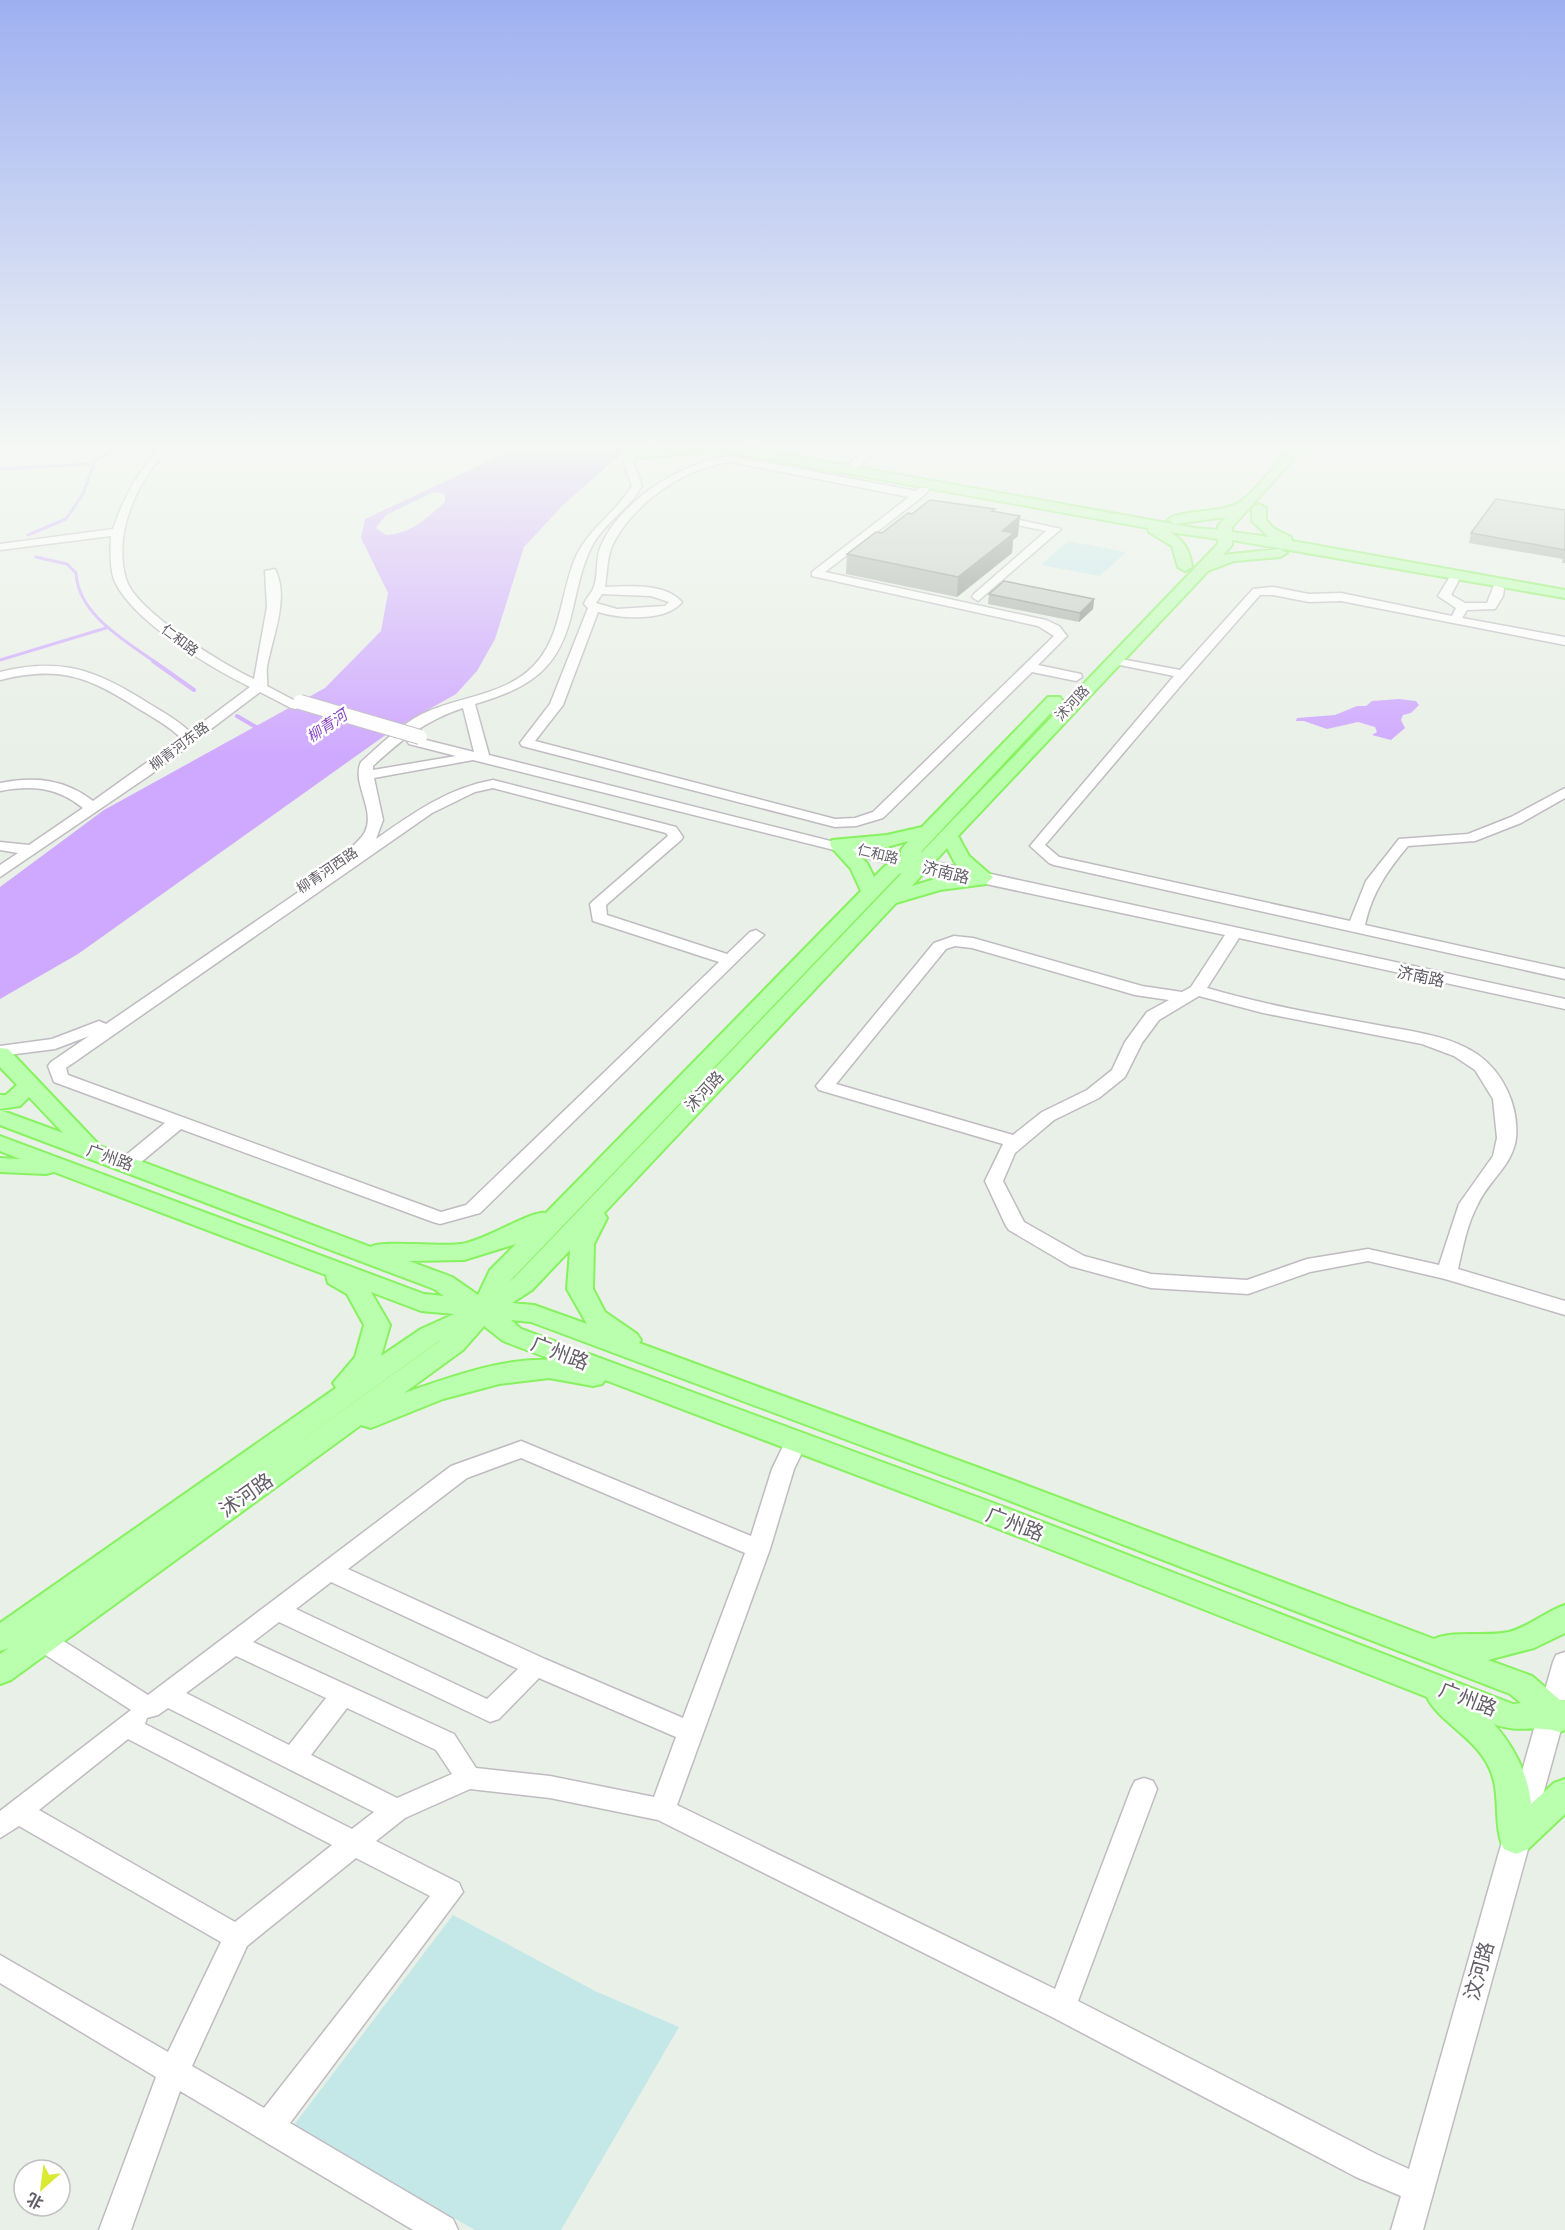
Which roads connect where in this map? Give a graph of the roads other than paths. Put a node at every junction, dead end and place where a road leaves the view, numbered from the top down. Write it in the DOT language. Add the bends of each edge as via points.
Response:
graph roads {
  1 [pos="116,548"];
  2 [pos="121,548"];
  3 [pos="586,548"];
  4 [pos="606,548"];
  5 [pos="849,548"];
  6 [pos="1033,548"];
  7 [pos="1182,548"];
  8 [pos="1204,548"];
  9 [pos="1222,548"];
  10 [pos="1293,548"];
  11 [pos="1311,548"];
  12 [pos="1328,554"];
  13 [pos="1185,567"];
  14 [pos="1201,570"];
  15 [pos="271,572"];
  16 [pos="1453,580"];
  17 [pos="1497,588"];
  18 [pos="1565,594"];
  19 [pos="978,597"];
  20 [pos="570,599"];
  21 [pos="595,600"];
  22 [pos="1565,600"];
  23 [pos="1459,613"];
  24 [pos="1565,641"];
  25 [pos="1111,647"];
  26 [pos="1028,668"];
  27 [pos="1080,673"];
  28 [pos="1183,674"];
  29 [pos="0,676"];
  30 [pos="260,685"];
  31 [pos="468,703"];
  32 [pos="189,738"];
  33 [pos="478,756"];
  34 [pos="366,775"];
  35 [pos="0,787"];
  36 [pos="1565,792"];
  37 [pos="619,794"];
  38 [pos="92,808"];
  39 [pos="602,811"];
  40 [pos="928,831"];
  41 [pos="948,835"];
  42 [pos="0,846"];
  43 [pos="840,846"];
  44 [pos="31,850"];
  45 [pos="911,863"];
  46 [pos="0,872"];
  47 [pos="981,878"];
  48 [pos="880,896"];
  49 [pos="1335,922"];
  50 [pos="1357,927"];
  51 [pos="1233,934"];
  52 [pos="756,935"];
  53 [pos="1323,951"];
  54 [pos="730,960"];
  55 [pos="1565,974"];
  56 [pos="1191,993"];
  57 [pos="1565,1006"];
  58 [pos="0,1053"];
  59 [pos="28,1086"];
  60 [pos="0,1102"];
  61 [pos="0,1117"];
  62 [pos="178,1122"];
  63 [pos="1017,1142"];
  64 [pos="0,1143"];
  65 [pos="94,1151"];
  66 [pos="127,1164"];
  67 [pos="0,1165"];
  68 [pos="72,1169"];
  69 [pos="581,1190"];
  70 [pos="607,1194"];
  71 [pos="341,1244"];
  72 [pos="311,1260"];
  73 [pos="1447,1273"];
  74 [pos="1565,1308"];
  75 [pos="483,1311"];
  76 [pos="657,1360"];
  77 [pos="643,1385"];
  78 [pos="321,1428"];
  79 [pos="796,1442"];
  80 [pos="758,1549"];
  81 [pos="330,1571"];
  82 [pos="277,1611"];
  83 [pos="1565,1617"];
  84 [pos="0,1639"];
  85 [pos="42,1640"];
  86 [pos="234,1644"];
  87 [pos="1415,1644"];
  88 [pos="1565,1662"];
  89 [pos="536,1666"];
  90 [pos="0,1671"];
  91 [pos="1422,1682"];
  92 [pos="343,1695"];
  93 [pos="158,1702"];
  94 [pos="1562,1710"];
  95 [pos="126,1726"];
  96 [pos="691,1732"];
  97 [pos="293,1759"];
  98 [pos="469,1778"];
  99 [pos="1144,1790"];
  100 [pos="1565,1793"];
  101 [pos="396,1810"];
  102 [pos="662,1810"];
  103 [pos="9,1819"];
  104 [pos="1516,1839"];
  105 [pos="354,1843"];
  106 [pos="237,1937"];
  107 [pos="0,1968"];
  108 [pos="1062,2007"];
  109 [pos="174,2071"];
  110 [pos="268,2127"];
  111 [pos="1418,2188"];
  112 [pos="115,2230"];
  113 [pos="441,2230"];
  114 [pos="1407,2230"];
  1 -- 30 [label="street, 仁和路" via="120,581 134,601 190,649"];
  2 -- 30 [label="street, 仁和路" via="126,580 139,600 195,647"];
  3 -- 20 [label="street"];
  4 -- 21 [label="street"];
  5 -- 26 [label="street" via="816,574 1055,629 1061,636"];
  6 -- 19 [label="street"];
  7 -- 13 [label="main road"];
  8 -- 13 [label="main road, 沭河路"];
  9 -- 14 [label="main road, 沭河路"];
  10 -- 12 [label="main road"];
  11 -- 12 [label="main road"];
  12 -- 14 [label="main road" via="1249,554"];
  12 -- 16 [label="main road"];
  12 -- 18 [label="main road"];
  13 -- 25 [label="main road, 沭河路"];
  14 -- 25 [label="main road, 沭河路"];
  15 -- 30 [label="street" via="274,585 269,633 258,674"];
  16 -- 17 [label="main road"];
  16 -- 23 [label="street" via="1444,596"];
  17 -- 22 [label="main road"];
  17 -- 23 [label="street" via="1491,606"];
  20 -- 21 [label="street"];
  20 -- 31 [label="street" via="561,634 542,667 510,687"];
  21 -- 21 [label="street" via="639,612 669,609 676,602 658,594"];
  21 -- 26 [label="street" via="556,705 527,743 835,823 878,815"];
  23 -- 24 [label="street"];
  23 -- 28 [label="street" via="1341,597 1257,592"];
  25 -- 28 [label="street"];
  25 -- 41 [label="main road, 沭河路"];
  26 -- 27 [label="street"];
  27 -- 40 [label="main road, 沭河路"];
  28 -- 49 [label="street" via="1038,846 1053,860"];
  29 -- 32 [label="street" via="50,667 77,670 124,691"];
  30 -- 32 [label="street, 柳青河东路"];
  30 -- 33 [label="street, 仁和路, bridge" via="298,703"];
  31 -- 33 [label="street"];
  31 -- 34 [label="street" via="427,717 400,732 366,765"];
  32 -- 38 [label="street, 柳青河东路"];
  33 -- 34 [label="street"];
  33 -- 37 [label="street, 仁和路"];
  33 -- 43 [label="street, 仁和路"];
  34 -- 58 [label="street, 柳青河西路" via="377,813 375,829 360,848 103,1024 55,1044"];
  35 -- 38 [label="street" via="35,782 54,785 69,789"];
  36 -- 50 [label="street" via="1516,820 1470,838 1404,842 1378,871 1362,900"];
  37 -- 39 [label="street"];
  37 -- 43 [label="street, 仁和路"];
  38 -- 44 [label="street, 柳青河东路"];
  39 -- 54 [label="street" via="671,830 676,837 598,904 599,918"];
  39 -- 62 [label="street" via="493,784 471,788 427,810 57,1066 60,1078"];
  40 -- 43 [label="main road"];
  40 -- 45 [label="main road, 沭河路" via="910,850"];
  41 -- 45 [label="main road, 沭河路" via="930,855"];
  41 -- 47 [label="main road" via="962,859"];
  42 -- 44 [label="street"];
  43 -- 45 [label="street, 仁和路"];
  43 -- 48 [label="main road"];
  44 -- 46 [label="street, 柳青河东路"];
  45 -- 47 [label="street, 济南路"];
  45 -- 48 [label="main road, 沭河路" via="912,875"];
  47 -- 48 [label="main road"];
  47 -- 51 [label="street, 济南路"];
  47 -- 53 [label="street, 济南路"];
  48 -- 69 [label="main road, 沭河路"];
  48 -- 70 [label="main road, 沭河路"];
  49 -- 50 [label="street"];
  49 -- 53 [label="street"];
  50 -- 55 [label="street"];
  51 -- 56 [label="street"];
  51 -- 57 [label="street, 济南路"];
  52 -- 54 [label="street"];
  53 -- 57 [label="street, 济南路"];
  54 -- 62 [label="street" via="473,1209 440,1218"];
  56 -- 63 [label="street" via="1153,1016 1119,1073 1093,1094 1048,1116"];
  56 -- 63 [label="street" via="1141,991 954,941 940,946 825,1086"];
  56 -- 73 [label="street" via="1428,1041 1470,1057 1491,1074 1503,1101 1507,1128 1504,1152 1472,1197"];
  58 -- 59 [label="main road"];
  59 -- 60 [label="main road" via="12,1101"];
  59 -- 65 [label="main road"];
  61 -- 65 [label="main road, 广州路"];
  62 -- 66 [label="street"];
  63 -- 73 [label="street" via="1007,1150 994,1180 1016,1226 1077,1261 1151,1281 1248,1287 1307,1266 1368,1255"];
  64 -- 68 [label="main road, 广州路"];
  65 -- 66 [label="main road, 广州路"];
  66 -- 71 [label="main road, 广州路"];
  67 -- 68 [label="main road"];
  68 -- 72 [label="main road, 广州路"];
  69 -- 71 [label="main road" via="513,1237 466,1254 417,1255"];
  69 -- 75 [label="main road, 沭河路" via="499,1276"];
  70 -- 75 [label="main road, 沭河路" via="524,1284"];
  70 -- 76 [label="main road" via="582,1244 580,1289 596,1318"];
  71 -- 75 [label="main road, 广州路" via="442,1283"];
  72 -- 75 [label="main road, 广州路" via="421,1302"];
  72 -- 78 [label="main road" via="356,1288 377,1325 367,1361"];
  73 -- 74 [label="street"];
  75 -- 76 [label="main road, 广州路" via="534,1314"];
  75 -- 77 [label="main road, 广州路" via="512,1335"];
  75 -- 78 [label="main road, 沭河路" via="454,1344"];
  76 -- 87 [label="main road, 广州路"];
  77 -- 78 [label="main road" via="546,1369 494,1377"];
  77 -- 79 [label="main road, 广州路"];
  78 -- 84 [label="main road, 沭河路"];
  78 -- 85 [label="main road, 沭河路"];
  79 -- 80 [label="street" via="783,1469"];
  79 -- 91 [label="main road, 广州路"];
  80 -- 81 [label="street" via="521,1449 459,1472"];
  80 -- 96 [label="street"];
  81 -- 82 [label="street"];
  81 -- 89 [label="street"];
  82 -- 86 [label="street"];
  82 -- 89 [label="street" via="490,1712"];
  83 -- 87 [label="main road" via="1547,1630 1508,1645 1477,1650"];
  85 -- 90 [label="main road, 沭河路"];
  85 -- 93 [label="street"];
  86 -- 92 [label="street"];
  86 -- 93 [label="street"];
  87 -- 94 [label="main road, 广州路" via="1521,1685"];
  88 -- 94 [label="street, 汶河路"];
  89 -- 96 [label="street"];
  91 -- 94 [label="main road, 广州路" via="1512,1717"];
  91 -- 104 [label="main road" via="1466,1715 1495,1745 1510,1780"];
  92 -- 97 [label="street"];
  92 -- 98 [label="street" via="445,1742"];
  93 -- 95 [label="street"];
  93 -- 97 [label="street"];
  94 -- 104 [label="street, 汶河路"];
  95 -- 103 [label="street"];
  95 -- 105 [label="street"];
  96 -- 102 [label="street"];
  97 -- 101 [label="street"];
  98 -- 101 [label="street"];
  98 -- 102 [label="street" via="549,1787"];
  99 -- 108 [label="street"];
  100 -- 104 [label="main road"];
  101 -- 105 [label="street"];
  102 -- 108 [label="street"];
  103 -- 106 [label="street"];
  104 -- 111 [label="street, 汶河路"];
  105 -- 106 [label="street"];
  105 -- 110 [label="street" via="449,1892"];
  106 -- 109 [label="street"];
  107 -- 109 [label="street"];
  108 -- 111 [label="street" via="1367,2166"];
  109 -- 110 [label="street"];
  109 -- 112 [label="street"];
  110 -- 113 [label="street"];
  111 -- 114 [label="street, 汶河路"];
}
